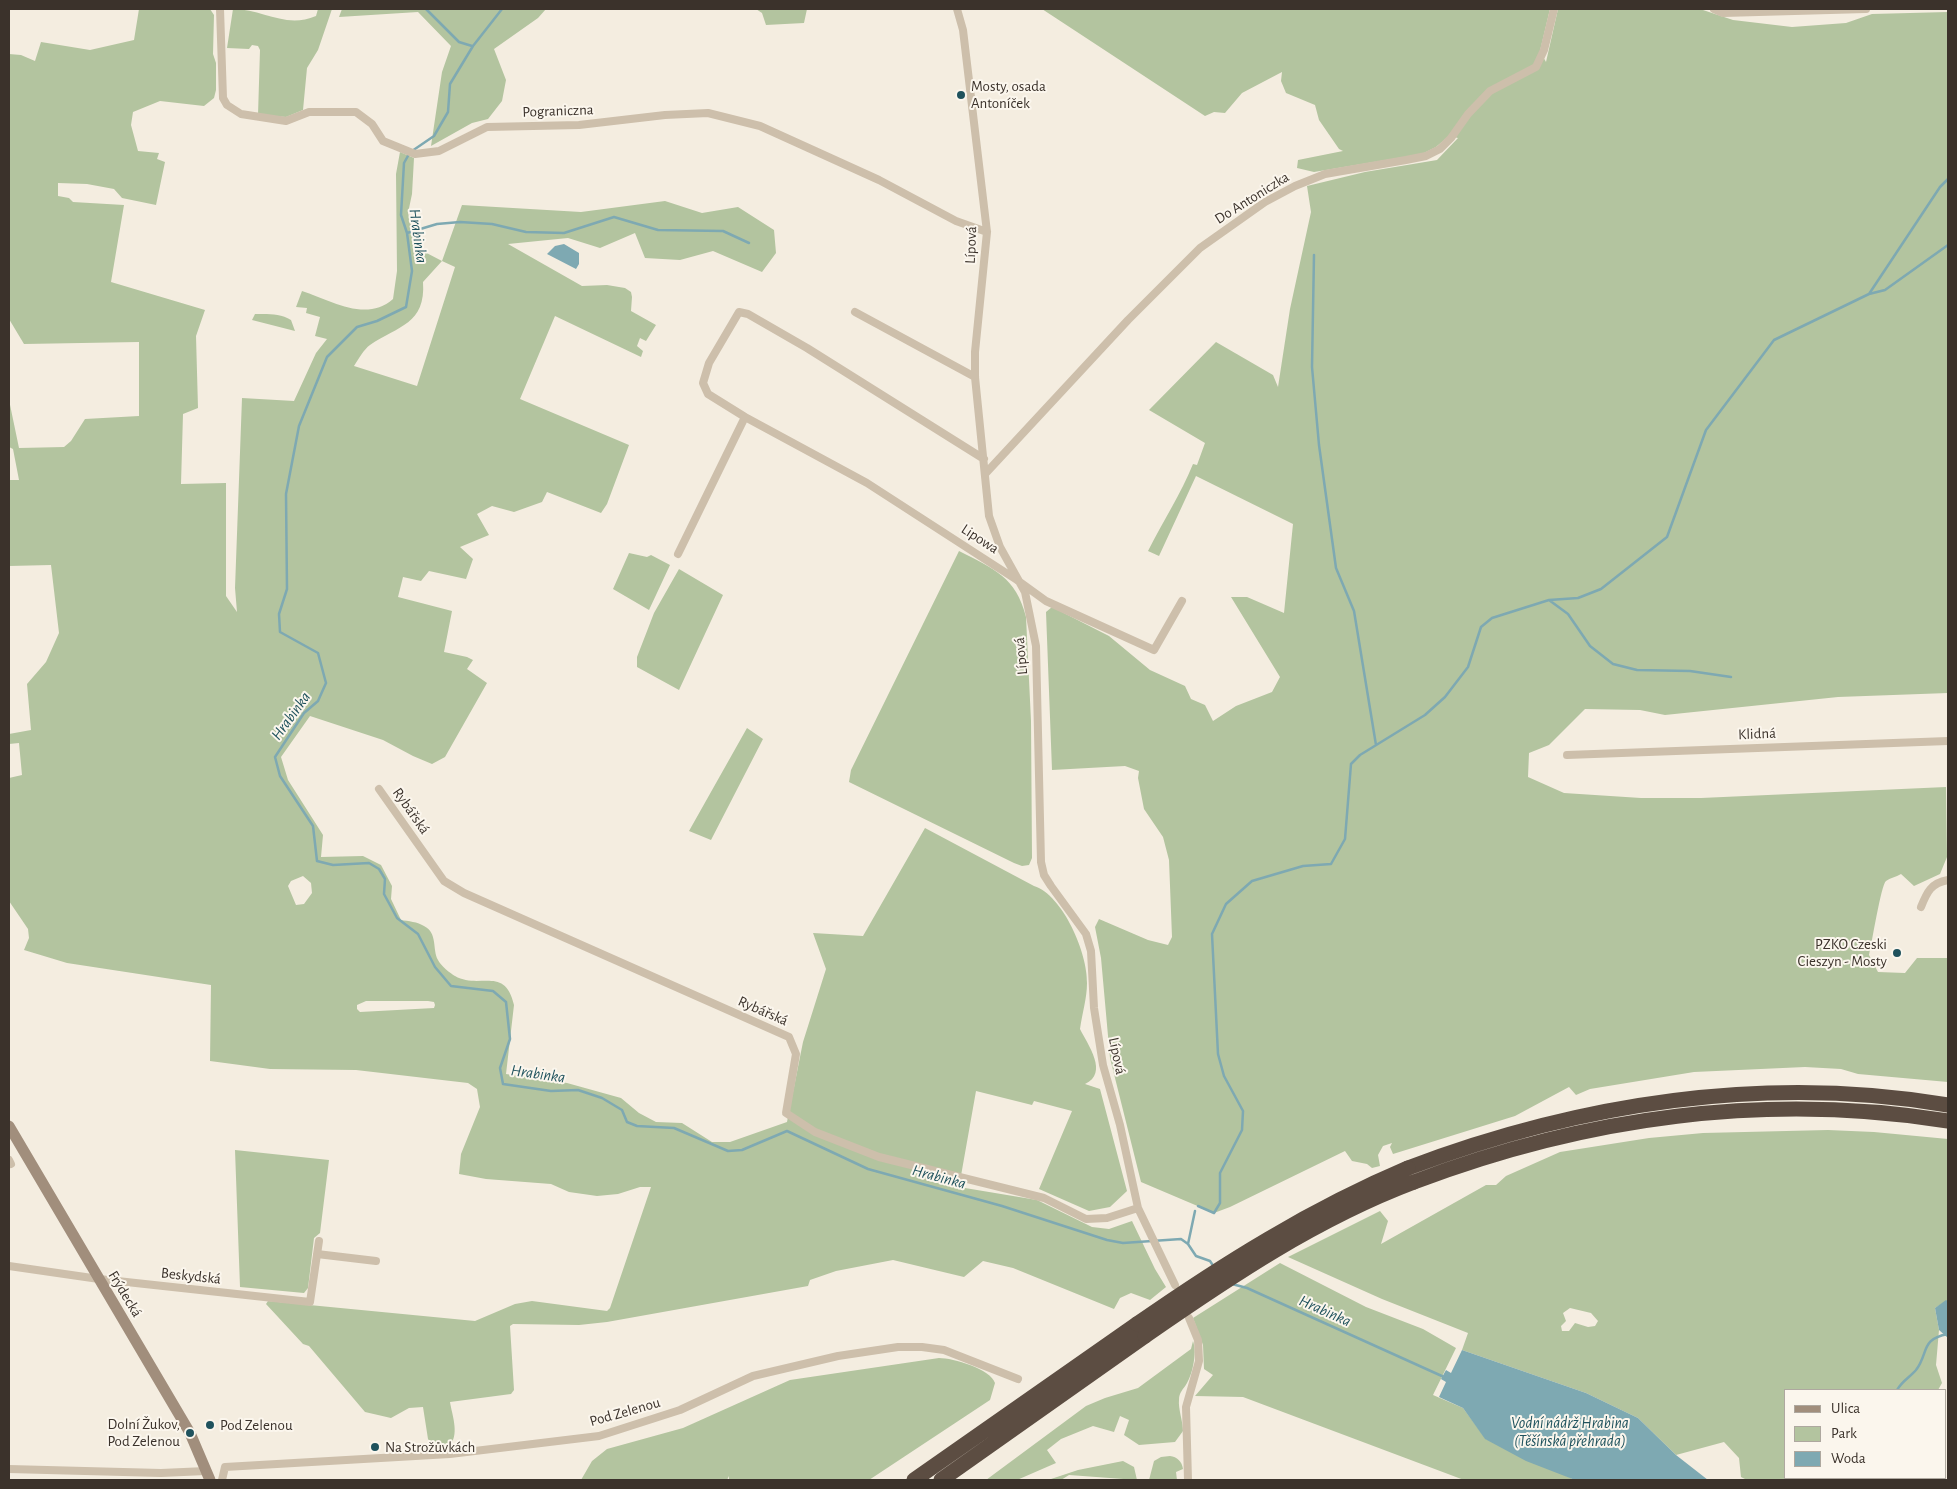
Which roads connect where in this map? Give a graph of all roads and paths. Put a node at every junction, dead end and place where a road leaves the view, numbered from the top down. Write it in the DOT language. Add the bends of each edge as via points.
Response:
graph roads {
  1 [pos="220,9"];
  2 [pos="957,9"];
  3 [pos="1554,9"];
  4 [pos="1714,9"];
  5 [pos="1866,9"];
  6 [pos="987,232"];
  7 [pos="855,312"];
  8 [pos="976,377"];
  9 [pos="745,417"];
  10 [pos="984,458"];
  11 [pos="985,474"];
  12 [pos="678,554"];
  13 [pos="1017,580"];
  14 [pos="1182,601"];
  15 [pos="1948,741"];
  16 [pos="1567,755"];
  17 [pos="379,789"];
  18 [pos="1948,880"];
  19 [pos="1921,907"];
  20 [pos="1948,1105"];
  21 [pos="1948,1121"];
  22 [pos="9,1126"];
  23 [pos="1411,1175"];
  24 [pos="1138,1208"];
  25 [pos="319,1241"];
  26 [pos="317,1254"];
  27 [pos="376,1261"];
  28 [pos="9,1266"];
  29 [pos="99,1279"];
  30 [pos="1175,1285"];
  31 [pos="1189,1318"];
  32 [pos="1141,1330"];
  33 [pos="1018,1379"];
  34 [pos="9,1470"];
  35 [pos="208,1476"];
  36 [pos="222,1480"];
  37 [pos="914,1480"];
  38 [pos="941,1480"];
  39 [pos="1188,1480"];
  1 -- 6 [label="street, Pograniczna" via="223,98 230,108 241,114 286,121 309,112 356,112 372,124 383,141 415,154 439,151 487,127 579,125 708,113 760,126"];
  2 -- 6 [label="street, Lípová" via="963,30"];
  3 -- 11 [label="street, Do Antoniczka" via="1544,50 1536,67 1490,91 1440,149 1426,156 1325,174 1309,180 1266,202 1200,248 1128,320"];
  4 -- 5 [label="street" via="1723,13"];
  6 -- 8 [label="street, Lípová" via="975,352"];
  7 -- 8 [label="street"];
  8 -- 10 [label="street, Lípová"];
  9 -- 10 [label="street, Lipowa" via="708,394 703,383 709,363 738,312 748,314 807,348"];
  9 -- 12 [label="street"];
  9 -- 13 [label="street, Lipowa" via="867,483"];
  10 -- 11 [label="street, Lípová"];
  11 -- 13 [label="street, Lípová" via="989,516"];
  13 -- 14 [label="street, Lipowa" via="1046,601 1154,650"];
  13 -- 24 [label="street, Lípová" via="1025,592 1036,646 1041,862 1050,886 1086,934 1091,951 1094,1008 1103,1065"];
  15 -- 16 [label="street, Klidná"];
  17 -- 24 [label="street, Rybářská" via="444,881 464,894 789,1037 796,1054 786,1113 815,1132 879,1157 1044,1198 1086,1219 1107,1218"];
  18 -- 19 [label="street" via="1938,882 1927,891"];
  20 -- 23 [label="highway" via="1880,1097 1768,1094 1710,1096 1654,1103 1523,1129 1465,1146"];
  21 -- 23 [label="highway" via="1822,1109 1774,1108 1692,1114 1547,1139"];
  22 -- 29 [label="main road, Frýdecká"];
  23 -- 32 [label="highway, bridge"];
  24 -- 30 [label="street, Lípová"];
  25 -- 26 [label="street, Beskydská"];
  26 -- 27 [label="street"];
  26 -- 29 [label="street, Beskydská" via="310,1302"];
  28 -- 29 [label="street, Beskydská"];
  29 -- 35 [label="main road, Frýdecká" via="190,1433"];
  31 -- 39 [label="street" via="1198,1340 1199,1361 1186,1407"];
  32 -- 37 [label="highway"];
  32 -- 38 [label="highway"];
  33 -- 36 [label="street, Pod Zelenou" via="944,1350 898,1347 838,1356 753,1376 680,1410 598,1436 450,1454 225,1467"];
  34 -- 35 [label="street"];
}
